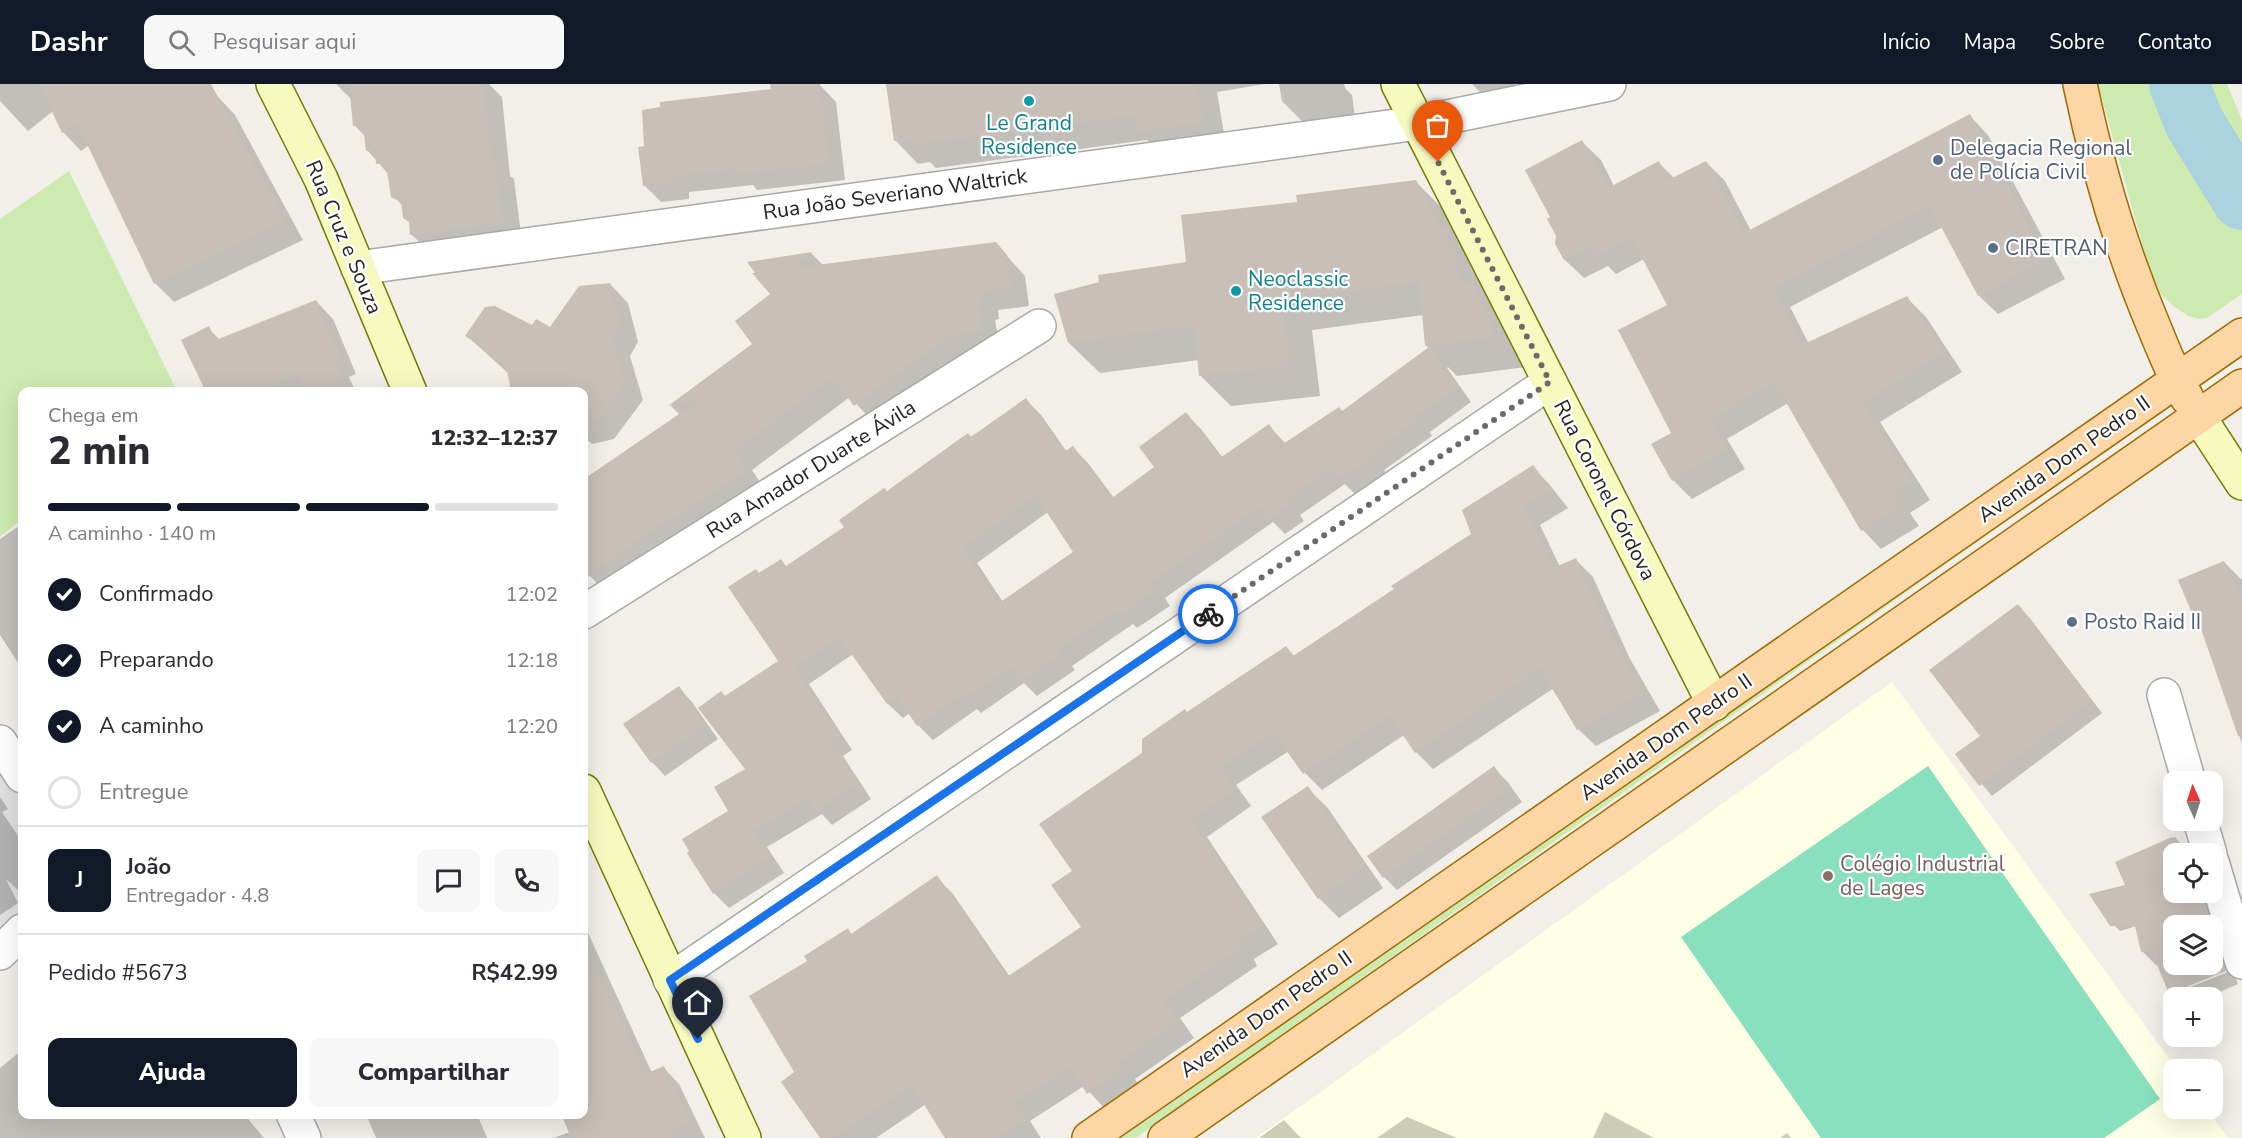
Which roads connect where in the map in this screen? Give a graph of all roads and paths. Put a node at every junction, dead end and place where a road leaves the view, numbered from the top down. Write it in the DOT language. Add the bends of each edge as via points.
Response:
graph roads {
  1 [pos="273,84"];
  2 [pos="1398,84"];
  3 [pos="1609,84"];
  4 [pos="2080,84"];
  5 [pos="1418,123"];
  6 [pos="358,268"];
  7 [pos="1039,326"];
  8 [pos="2239,337"];
  9 [pos="2176,380"];
  10 [pos="1550,382"];
  11 [pos="2242,386"];
  12 [pos="408,387"];
  13 [pos="2199,417"];
  14 [pos="2242,483"];
  15 [pos="588,609"];
  16 [pos="2164,695"];
  17 [pos="1714,704"];
  18 [pos="0,741"];
  19 [pos="18,770"];
  20 [pos="2186,771"];
  21 [pos="588,799"];
  22 [pos="2223,899"];
  23 [pos="18,936"];
  24 [pos="0,953"];
  25 [pos="2242,962"];
  26 [pos="670,980"];
  27 [pos="295,1119"];
  28 [pos="304,1138"];
  29 [pos="744,1138"];
  30 [pos="1089,1138"];
  31 [pos="1165,1138"];
  1 -- 6 [label="street, Rua Cruz e Souza" via="321,180"];
  2 -- 5 [label="street, Rua Coronel Córdova"];
  3 -- 5 [label="street, Rua João Severiano Waltrick"];
  4 -- 9 [label="main road" via="2108,197 2134,276"];
  5 -- 6 [label="street, Rua João Severiano Waltrick"];
  5 -- 10 [label="street, Rua Coronel Córdova"];
  6 -- 12 [label="street, Rua Cruz e Souza"];
  7 -- 15 [label="street, Rua Amador Duarte Ávila"];
  8 -- 9 [label="main road, Avenida Dom Pedro II"];
  9 -- 13 [label="main road"];
  9 -- 17 [label="main road, Avenida Dom Pedro II"];
  10 -- 17 [label="street, Rua Coronel Córdova"];
  10 -- 26 [label="street"];
  11 -- 13 [label="main road, Avenida Dom Pedro II"];
  13 -- 14 [label="street"];
  13 -- 31 [label="main road, Avenida Dom Pedro II"];
  16 -- 20 [label="street"];
  17 -- 30 [label="main road, Avenida Dom Pedro II"];
  18 -- 19 [label="street"];
  21 -- 26 [label="street"];
  22 -- 25 [label="street"];
  23 -- 24 [label="street"];
  26 -- 29 [label="street"];
  27 -- 28 [label="street"];
}
